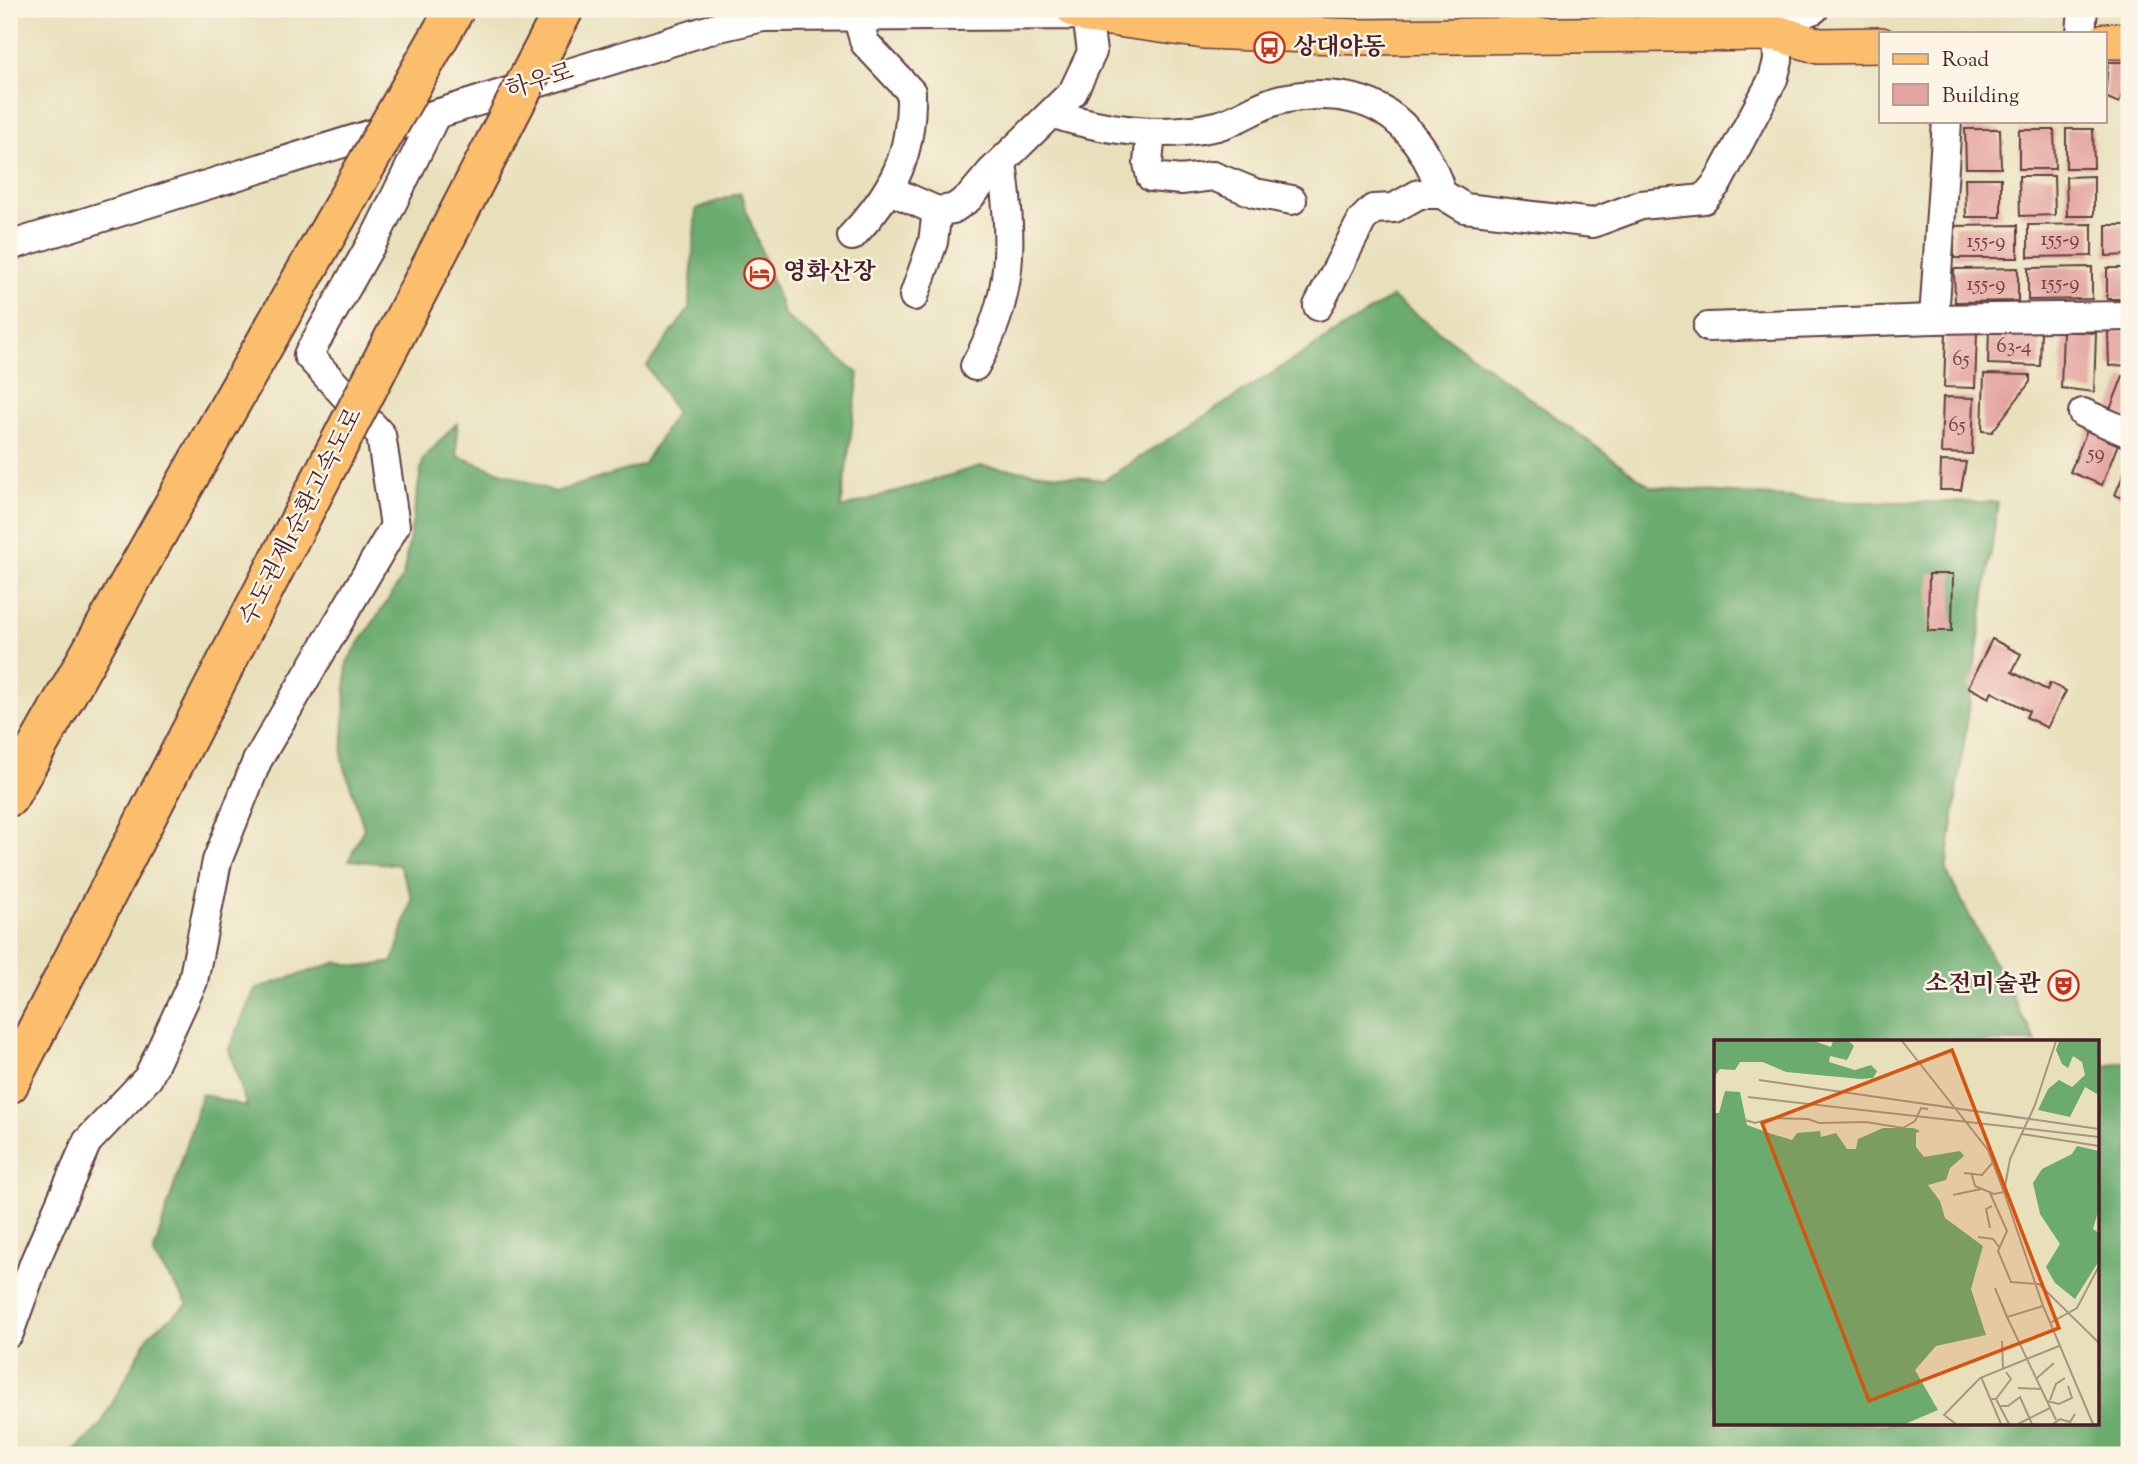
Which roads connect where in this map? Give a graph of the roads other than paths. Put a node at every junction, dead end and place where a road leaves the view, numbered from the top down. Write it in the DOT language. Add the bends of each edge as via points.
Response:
graph roads {
  1 [pos="455,9"];
  2 [pos="564,9"];
  3 [pos="1814,9"];
  4 [pos="2083,9"];
  5 [pos="1081,12"];
  6 [pos="857,16"];
  7 [pos="2081,32"];
  8 [pos="1777,33"];
  9 [pos="2106,41"];
  10 [pos="2129,41"];
  11 [pos="1879,45"];
  12 [pos="436,114"];
  13 [pos="1054,114"];
  14 [pos="1947,122"];
  15 [pos="1151,132"];
  16 [pos="1002,162"];
  17 [pos="890,190"];
  18 [pos="1442,194"];
  19 [pos="1292,200"];
  20 [pos="937,211"];
  21 [pos="852,236"];
  22 [pos="9,246"];
  23 [pos="914,296"];
  24 [pos="1318,306"];
  25 [pos="2129,317"];
  26 [pos="1934,320"];
  27 [pos="1708,327"];
  28 [pos="975,366"];
  29 [pos="2083,413"];
  30 [pos="2129,433"];
  31 [pos="11,795"];
  32 [pos="40,1026"];
  33 [pos="9,1084"];
  34 [pos="9,1101"];
  35 [pos="9,1333"];
  1 -- 31 [label="highway, bridge"];
  2 -- 32 [label="highway, 수도권제1순환고속도로, bridge"];
  3 -- 8 [label="street" via="1795,16"];
  4 -- 7 [label="street"];
  5 -- 6 [label="street, 하우로"];
  5 -- 8 [label="main road" via="1204,31 1362,37"];
  5 -- 13 [label="street" via="1092,52 1073,92"];
  6 -- 12 [label="street, 하우로" via="763,17 715,28"];
  6 -- 17 [label="street" via="865,43 911,92 906,149"];
  8 -- 11 [label="main road" via="1819,46"];
  8 -- 18 [label="street" via="1773,79 1718,182 1704,199 1641,205 1593,223 1465,208"];
  9 -- 10 [label="main road"];
  12 -- 22 [label="street, 하우로"];
  12 -- 35 [label="street" via="378,232 308,355 381,435 394,526 257,761 217,861 193,981 148,1077 87,1142"];
  13 -- 15 [label="street" via="1098,128"];
  13 -- 16 [label="street"];
  14 -- 26 [label="street"];
  15 -- 18 [label="street" via="1218,125 1280,100 1356,97 1377,105 1405,129 1432,163"];
  15 -- 19 [label="street" via="1151,177 1213,176 1255,193"];
  16 -- 20 [label="street" via="969,198 953,209"];
  16 -- 28 [label="street" via="1010,233 1008,269 1002,308"];
  17 -- 20 [label="street"];
  17 -- 21 [label="street"];
  18 -- 24 [label="street" via="1419,194 1394,208 1373,209 1362,220"];
  20 -- 23 [label="street" via="933,243"];
  25 -- 26 [label="street"];
  26 -- 27 [label="street"];
  29 -- 30 [label="street"];
  32 -- 33 [label="highway, 수도권제1순환고속도로"];
  32 -- 34 [label="highway, 수도권제1순환고속도로"];
}
